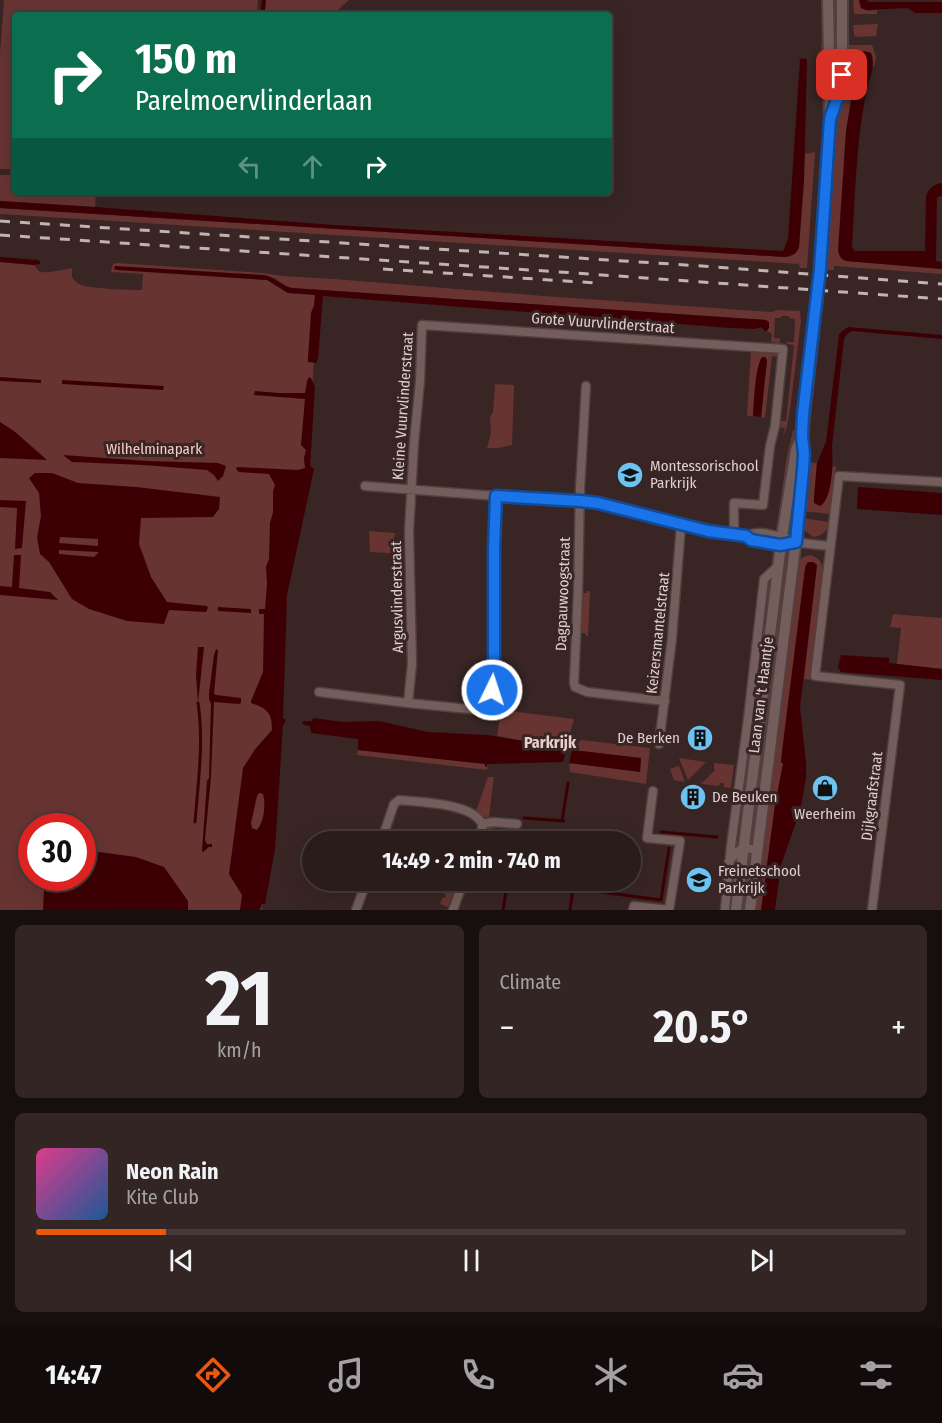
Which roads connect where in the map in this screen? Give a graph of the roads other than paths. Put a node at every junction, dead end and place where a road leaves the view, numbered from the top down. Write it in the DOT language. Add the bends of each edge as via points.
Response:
graph roads {
  1 [pos="828,0"];
  2 [pos="842,0"];
  3 [pos="830,119"];
  4 [pos="422,324"];
  5 [pos="586,388"];
  6 [pos="802,436"];
  7 [pos="942,482"];
  8 [pos="365,486"];
  9 [pos="411,489"];
  10 [pos="496,496"];
  11 [pos="580,501"];
  12 [pos="681,525"];
  13 [pos="734,534"];
  14 [pos="781,541"];
  15 [pos="796,542"];
  16 [pos="830,546"];
  17 [pos="778,566"];
  18 [pos="319,692"];
  19 [pos="665,701"];
  20 [pos="408,703"];
  21 [pos="748,719"];
  22 [pos="758,734"];
  23 [pos="659,744"];
  24 [pos="752,780"];
  25 [pos="766,781"];
  26 [pos="653,791"];
  27 [pos="482,824"];
  28 [pos="518,824"];
  29 [pos="385,831"];
  30 [pos="481,831"];
  31 [pos="744,848"];
  32 [pos="757,852"];
  33 [pos="729,861"];
  34 [pos="363,891"];
  35 [pos="460,891"];
  36 [pos="356,910"];
  37 [pos="453,910"];
  38 [pos="633,910"];
  39 [pos="725,910"];
  40 [pos="736,910"];
  41 [pos="750,910"];
  42 [pos="872,910"];
  1 -- 3 [label="street, Laan van 't Haantje"];
  2 -- 3 [label="street, Laan van 't Haantje" via="842,75"];
  3 -- 6 [label="street, Laan van 't Haantje" via="820,269"];
  4 -- 9 [label="street, Kleine Vuurvlinderstraat"];
  4 -- 13 [label="street, Grote Vuurvlinderstraat" via="783,349 763,505 734,503"];
  5 -- 11 [label="street, Dagpauwoogstraat"];
  6 -- 14 [label="street, Laan van 't Haantje" via="796,450"];
  6 -- 15 [label="street, Laan van 't Haantje" via="802,491"];
  7 -- 16 [label="street" via="839,476"];
  8 -- 9 [label="street"];
  9 -- 10 [label="street"];
  9 -- 20 [label="street, Argusvlinderstraat" via="412,665"];
  10 -- 11 [label="street"];
  10 -- 20 [label="street" via="494,674 489,711"];
  11 -- 12 [label="street"];
  11 -- 19 [label="street, Dagpauwoogstraat" via="575,687 587,692"];
  12 -- 13 [label="street"];
  12 -- 19 [label="street, Keizersmantelstraat"];
  13 -- 14 [label="street" via="751,540"];
  14 -- 15 [label="street"];
  14 -- 17 [label="street, Laan van 't Haantje"];
  15 -- 16 [label="street"];
  15 -- 25 [label="street, Laan van 't Haantje"];
  16 -- 42 [label="street, Dijkgraafstraat" via="815,676 900,685"];
  17 -- 21 [label="street, Laan van 't Haantje" via="764,579"];
  17 -- 22 [label="street, Laan van 't Haantje"];
  18 -- 20 [label="street"];
  19 -- 23 [label="street, Keizersmantelstraat"];
  21 -- 22 [label="street, Laan van 't Haantje"];
  21 -- 33 [label="street, Laan van 't Haantje"];
  22 -- 24 [label="street, Laan van 't Haantje"];
  24 -- 25 [label="street"];
  24 -- 31 [label="street, Laan van 't Haantje"];
  25 -- 32 [label="street, Laan van 't Haantje"];
  26 -- 38 [label="street" via="647,838 680,841 669,910 634,906"];
  27 -- 28 [label="street"];
  27 -- 29 [label="street" via="476,815 448,805 399,800"];
  27 -- 30 [label="street"];
  31 -- 32 [label="street"];
  31 -- 33 [label="street"];
  31 -- 40 [label="street, Laan van 't Haantje"];
  32 -- 41 [label="street, Laan van 't Haantje"];
  33 -- 39 [label="street, Laan van 't Haantje"];
  34 -- 36 [label="street"];
  35 -- 37 [label="street"];
}
